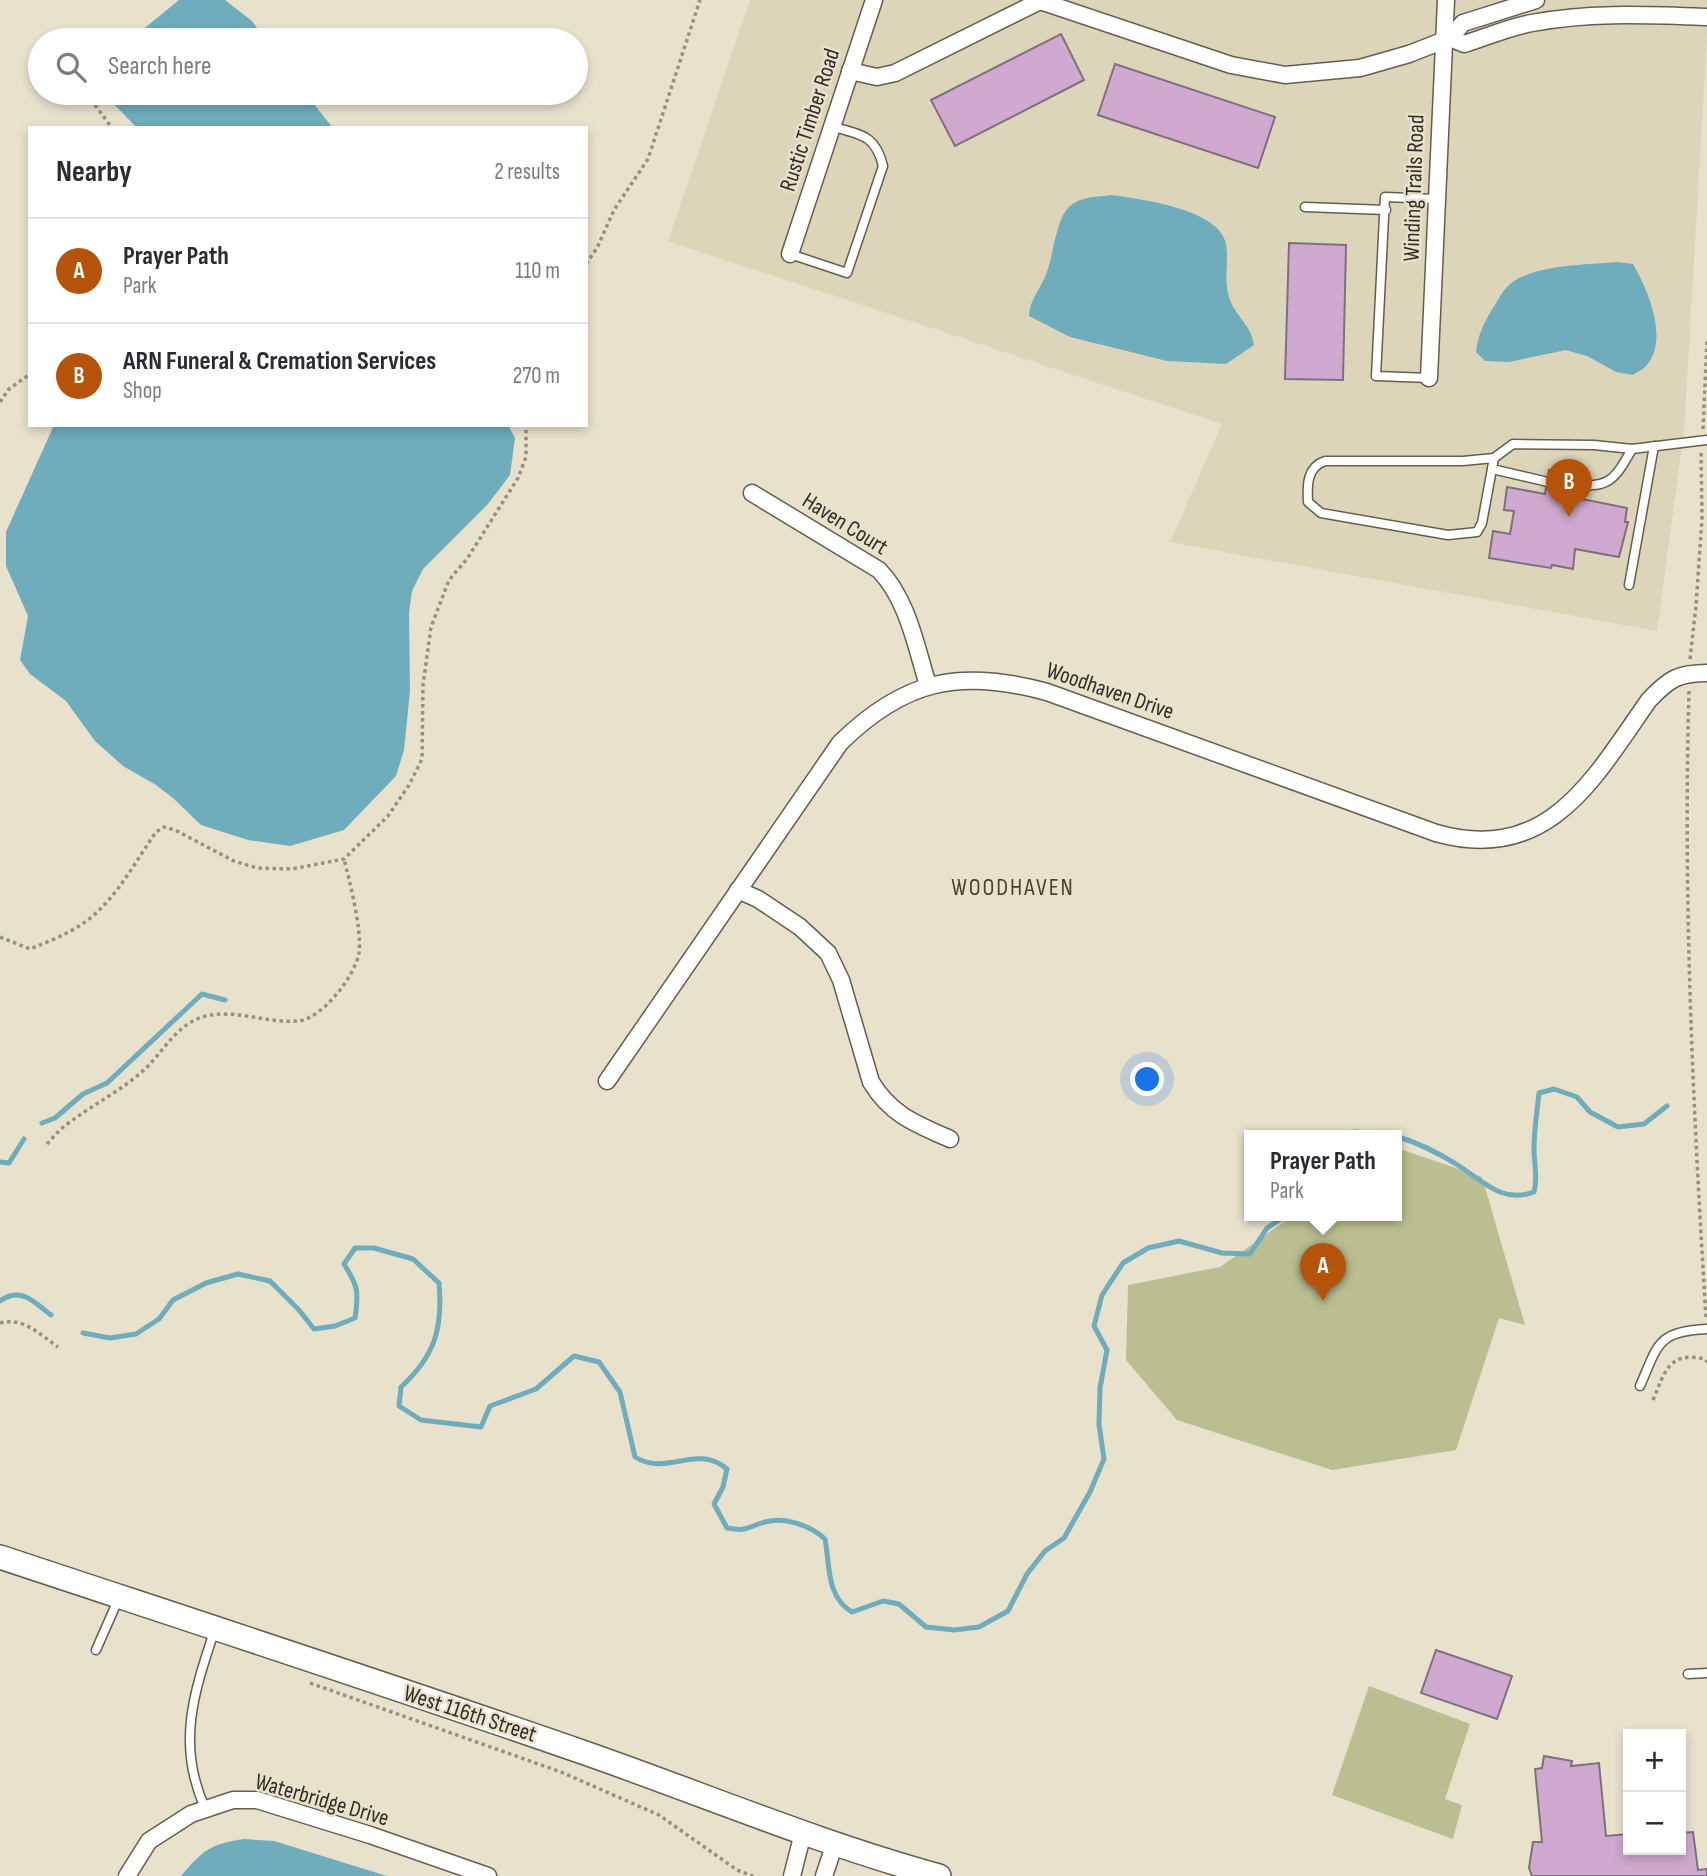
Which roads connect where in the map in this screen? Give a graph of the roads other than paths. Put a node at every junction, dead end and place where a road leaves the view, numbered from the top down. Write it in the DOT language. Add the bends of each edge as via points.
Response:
graph roads {
  1 [pos="874,0"];
  2 [pos="1038,0"];
  3 [pos="1446,0"];
  4 [pos="1536,0"];
  5 [pos="1707,16"];
  6 [pos="1446,39"];
  7 [pos="850,71"];
  8 [pos="831,127"];
  9 [pos="1437,199"];
  10 [pos="1306,207"];
  11 [pos="1385,211"];
  12 [pos="790,254"];
  13 [pos="1429,378"];
  14 [pos="1704,440"];
  15 [pos="1654,446"];
  16 [pos="1632,449"];
  17 [pos="1494,458"];
  18 [pos="1492,469"];
  19 [pos="1548,482"];
  20 [pos="1574,485"];
  21 [pos="752,493"];
  22 [pos="1629,585"];
  23 [pos="1707,673"];
  24 [pos="928,685"];
  25 [pos="738,890"];
  26 [pos="607,1081"];
  27 [pos="950,1139"];
  28 [pos="1707,1329"];
  29 [pos="1640,1386"];
  30 [pos="0,1558"];
  31 [pos="119,1597"];
  32 [pos="215,1629"];
  33 [pos="96,1650"];
  34 [pos="1707,1673"];
  35 [pos="1688,1674"];
  36 [pos="205,1808"];
  37 [pos="803,1833"];
  38 [pos="835,1843"];
  39 [pos="127,1876"];
  40 [pos="488,1876"];
  41 [pos="792,1876"];
  42 [pos="824,1876"];
  43 [pos="939,1876"];
  1 -- 7 [label="street, Rustic Timber Road"];
  2 -- 6 [label="street" via="1231,65 1285,75 1360,68"];
  2 -- 7 [label="street" via="895,73 877,77"];
  3 -- 6 [label="street, Winding Trails Road"];
  4 -- 6 [label="street" via="1463,23"];
  5 -- 6 [label="street" via="1574,17 1530,23 1464,44"];
  6 -- 9 [label="street, Winding Trails Road"];
  7 -- 8 [label="street, Rustic Timber Road"];
  8 -- 12 [label="street, Rustic Timber Road"];
  8 -- 12 [label="lane" via="870,139 883,166 847,273"];
  9 -- 11 [label="lane" via="1385,197"];
  9 -- 13 [label="street, Winding Trails Road"];
  10 -- 11 [label="lane"];
  11 -- 13 [label="lane" via="1376,376"];
  14 -- 15 [label="lane"];
  15 -- 16 [label="lane"];
  15 -- 22 [label="lane"];
  16 -- 17 [label="lane" via="1513,444"];
  16 -- 20 [label="lane" via="1608,482 1594,487"];
  17 -- 18 [label="lane"];
  17 -- 18 [label="lane" via="1325,461 1310,471 1308,502 1321,513 1466,535 1477,532 1482,523"];
  18 -- 19 [label="lane"];
  21 -- 24 [label="street, Haven Court" via="879,570 903,608"];
  23 -- 24 [label="street, Woodhaven Drive" via="1689,673 1667,681 1580,795 1560,812 1523,832 1477,841 1436,833 1020,684 977,680"];
  24 -- 25 [label="street, Woodhaven Drive" via="885,706 840,743"];
  25 -- 26 [label="street, Woodhaven Drive"];
  25 -- 27 [label="street" via="800,927 828,953 877,1092 898,1114"];
  28 -- 29 [label="lane" via="1665,1337"];
  30 -- 31 [label="main road, West 116th Street"];
  31 -- 32 [label="main road, West 116th Street"];
  31 -- 33 [label="lane"];
  32 -- 36 [label="lane" via="189,1728 190,1759"];
  32 -- 37 [label="main road, West 116th Street" via="577,1750"];
  34 -- 35 [label="lane"];
  36 -- 39 [label="street, Waterbridge Drive" via="149,1841"];
  36 -- 40 [label="street, Waterbridge Drive" via="233,1800 257,1800"];
  37 -- 38 [label="main road, West 116th Street"];
  37 -- 41 [label="street"];
  38 -- 42 [label="street"];
  38 -- 43 [label="main road, West 116th Street"];
}
